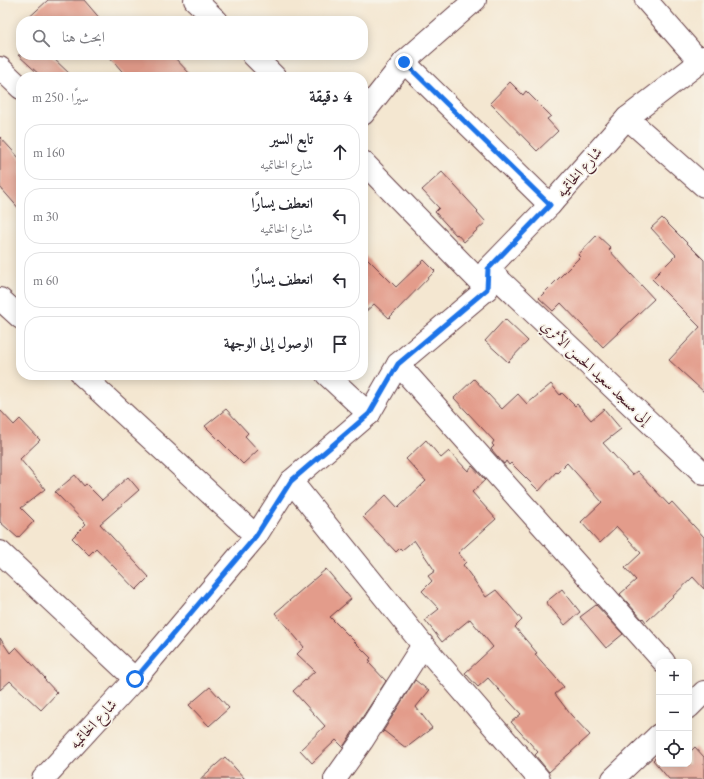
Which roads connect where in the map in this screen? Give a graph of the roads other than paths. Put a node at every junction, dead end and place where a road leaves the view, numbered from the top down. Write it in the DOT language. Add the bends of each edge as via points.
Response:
graph roads {
  1 [pos="195,0"];
  2 [pos="475,0"];
  3 [pos="646,0"];
  4 [pos="212,16"];
  5 [pos="257,60"];
  6 [pos="702,60"];
  7 [pos="404,62"];
  8 [pos="0,68"];
  9 [pos="270,72"];
  10 [pos="16,83"];
  11 [pos="368,108"];
  12 [pos="627,118"];
  13 [pos="368,167"];
  14 [pos="704,186"];
  15 [pos="550,205"];
  16 [pos="488,279"];
  17 [pos="0,299"];
  18 [pos="16,313"];
  19 [pos="398,364"];
  20 [pos="87,380"];
  21 [pos="332,380"];
  22 [pos="369,414"];
  23 [pos="704,474"];
  24 [pos="291,481"];
  25 [pos="256,536"];
  26 [pos="0,552"];
  27 [pos="423,645"];
  28 [pos="661,659"];
  29 [pos="135,679"];
  30 [pos="656,738"];
  31 [pos="43,779"];
  32 [pos="335,779"];
  33 [pos="539,779"];
  34 [pos="613,779"];
  1 -- 4 [label="street"];
  2 -- 7 [label="street"];
  3 -- 6 [label="street"];
  5 -- 9 [label="street"];
  6 -- 12 [label="street, شارع الخاتميه"];
  7 -- 11 [label="street"];
  7 -- 15 [label="street"];
  8 -- 10 [label="street"];
  12 -- 14 [label="street"];
  12 -- 15 [label="street, شارع الخاتميه"];
  13 -- 16 [label="street, إلى مسجد سعيد الحسن الأثري"];
  15 -- 16 [label="street, شارع الخاتميه"];
  16 -- 19 [label="street, شارع الخاتميه"];
  16 -- 23 [label="street, إلى مسجد سعيد الحسن الأثري"];
  17 -- 18 [label="street"];
  19 -- 22 [label="street, شارع الخاتميه"];
  19 -- 28 [label="street"];
  20 -- 25 [label="street"];
  21 -- 22 [label="street"];
  22 -- 24 [label="street, شارع الخاتميه"];
  24 -- 25 [label="street, شارع الخاتميه"];
  24 -- 27 [label="street"];
  25 -- 29 [label="street, شارع الخاتميه"];
  26 -- 29 [label="street"];
  27 -- 32 [label="street"];
  27 -- 33 [label="street"];
  29 -- 31 [label="street, شارع الخاتميه"];
  30 -- 34 [label="street"];
}
